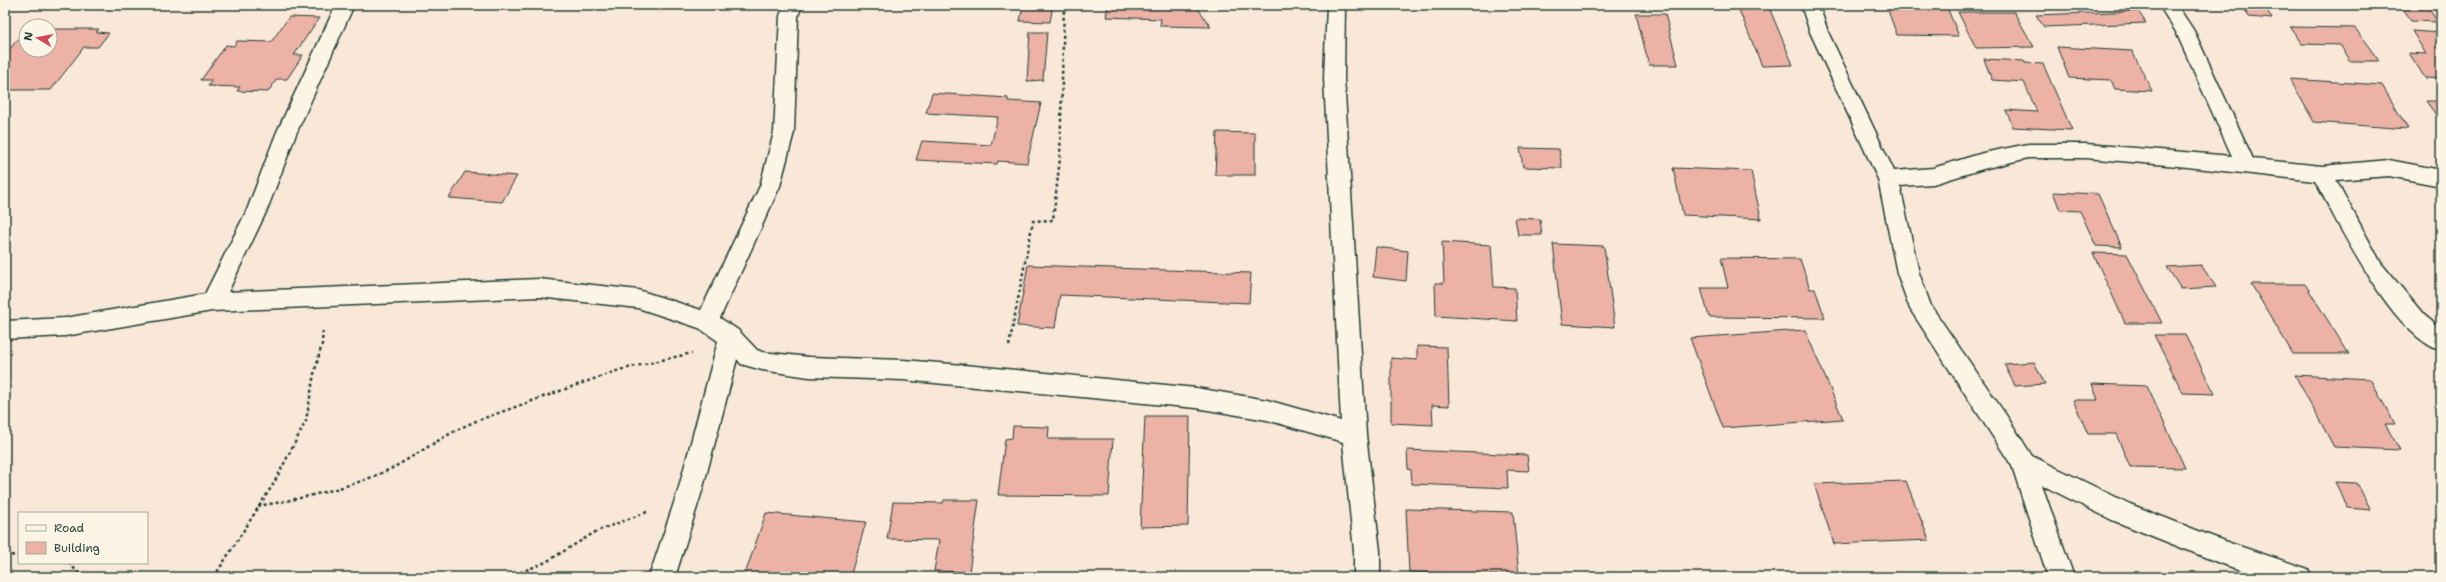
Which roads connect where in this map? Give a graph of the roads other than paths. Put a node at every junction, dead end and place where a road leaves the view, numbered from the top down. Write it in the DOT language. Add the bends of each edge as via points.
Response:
graph roads {
  1 [pos="345,5"];
  2 [pos="793,5"];
  3 [pos="1336,5"];
  4 [pos="1810,5"];
  5 [pos="2168,5"];
  6 [pos="2246,165"];
  7 [pos="2322,174"];
  8 [pos="2441,178"];
  9 [pos="1888,179"];
  10 [pos="212,302"];
  11 [pos="708,321"];
  12 [pos="5,330"];
  13 [pos="730,341"];
  14 [pos="2441,342"];
  15 [pos="1354,434"];
  16 [pos="2023,463"];
  17 [pos="662,577"];
  18 [pos="1367,577"];
  19 [pos="2061,577"];
  20 [pos="2299,577"];
  1 -- 10 [label="street" via="286,134 257,210"];
  2 -- 11 [label="street" via="790,16 784,132 770,186"];
  3 -- 15 [label="street" via="1334,78"];
  4 -- 9 [label="street" via="1819,32"];
  5 -- 6 [label="street" via="2185,31"];
  6 -- 7 [label="street"];
  6 -- 9 [label="street" via="2086,151 2028,151 1933,176"];
  7 -- 8 [label="street" via="2390,168"];
  7 -- 14 [label="street" via="2373,269 2416,322"];
  9 -- 16 [label="street" via="1908,273 1921,309"];
  10 -- 11 [label="street" via="539,288 638,299"];
  10 -- 12 [label="street" via="65,327"];
  11 -- 13 [label="street"];
  13 -- 15 [label="street" via="749,357 762,361 809,367 903,370 1196,398 1267,410"];
  13 -- 17 [label="street" via="685,507"];
  15 -- 18 [label="street" via="1367,550"];
  16 -- 19 [label="street"];
  16 -- 20 [label="street" via="2121,512 2222,552"];
}
